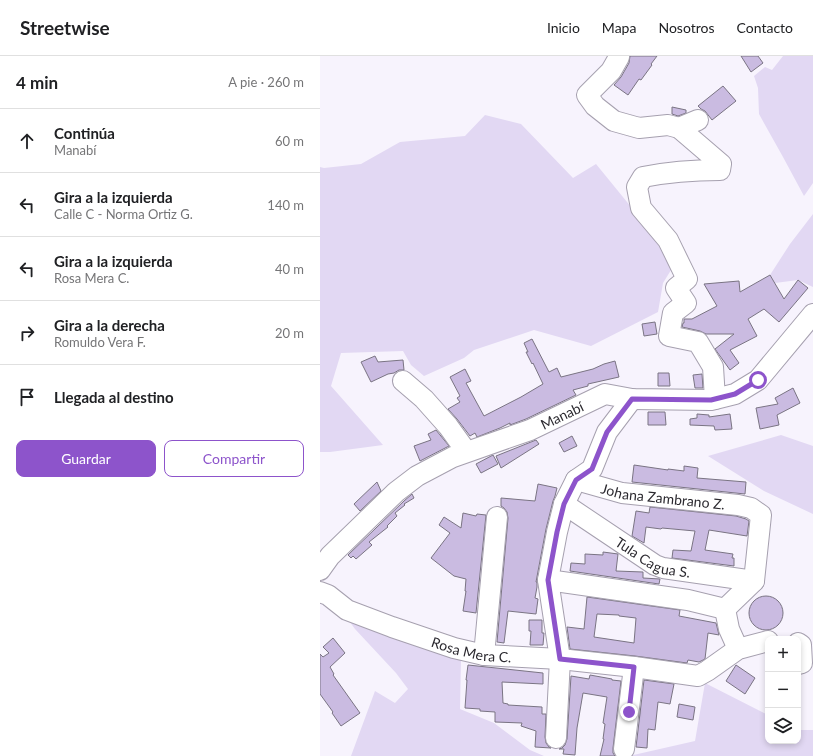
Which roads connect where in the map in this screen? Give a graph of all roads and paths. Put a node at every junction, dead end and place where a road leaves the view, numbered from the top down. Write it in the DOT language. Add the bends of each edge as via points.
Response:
graph roads {
  1 [pos="619,57"];
  2 [pos="698,120"];
  3 [pos="679,128"];
  4 [pos="813,314"];
  5 [pos="403,381"];
  6 [pos="632,399"];
  7 [pos="715,399"];
  8 [pos="466,451"];
  9 [pos="576,480"];
  10 [pos="564,504"];
  11 [pos="498,517"];
  12 [pos="663,568"];
  13 [pos="320,570"];
  14 [pos="695,572"];
  15 [pos="548,580"];
  16 [pos="754,581"];
  17 [pos="320,592"];
  18 [pos="688,600"];
  19 [pos="725,609"];
  20 [pos="801,645"];
  21 [pos="757,646"];
  22 [pos="484,655"];
  23 [pos="560,659"];
  24 [pos="801,663"];
  25 [pos="634,667"];
  26 [pos="556,738"];
  27 [pos="624,749"];
  1 -- 3 [label="street" via="610,72 588,95 595,106 614,121 639,128 668,125"];
  2 -- 3 [label="street"];
  3 -- 7 [label="street" via="721,164 720,170 674,172 643,177 637,187 641,208 668,240 687,279 676,288 686,303 673,312 669,336 698,342 713,367"];
  4 -- 7 [label="street, Manabí" via="758,380 735,394"];
  5 -- 8 [label="street" via="424,399"];
  6 -- 7 [label="street, Manabí"];
  6 -- 8 [label="street, Manabí" via="605,394 530,430"];
  6 -- 9 [label="street" via="607,432 592,469"];
  8 -- 13 [label="street, Manabí" via="426,471 396,492 330,556"];
  9 -- 10 [label="street"];
  9 -- 16 [label="street, Johana Zambrano Z." via="622,493 751,508 761,515"];
  10 -- 12 [label="street, Tula Cagua S."];
  10 -- 15 [label="street"];
  11 -- 22 [label="street"];
  12 -- 14 [label="street, Tula Cagua S."];
  12 -- 18 [label="street"];
  14 -- 16 [label="street, Tula Cagua S."];
  14 -- 18 [label="street"];
  15 -- 18 [label="street"];
  15 -- 23 [label="street"];
  16 -- 19 [label="street"];
  17 -- 22 [label="street, Rosa Mera C." via="328,594 347,610 454,648"];
  18 -- 19 [label="street"];
  19 -- 21 [label="street" via="729,629"];
  20 -- 24 [label="street"];
  21 -- 25 [label="street, Rosa Mera C." via="698,676"];
  22 -- 23 [label="street, Rosa Mera C."];
  23 -- 25 [label="street, Rosa Mera C."];
  23 -- 26 [label="street"];
  25 -- 27 [label="street"];
}
